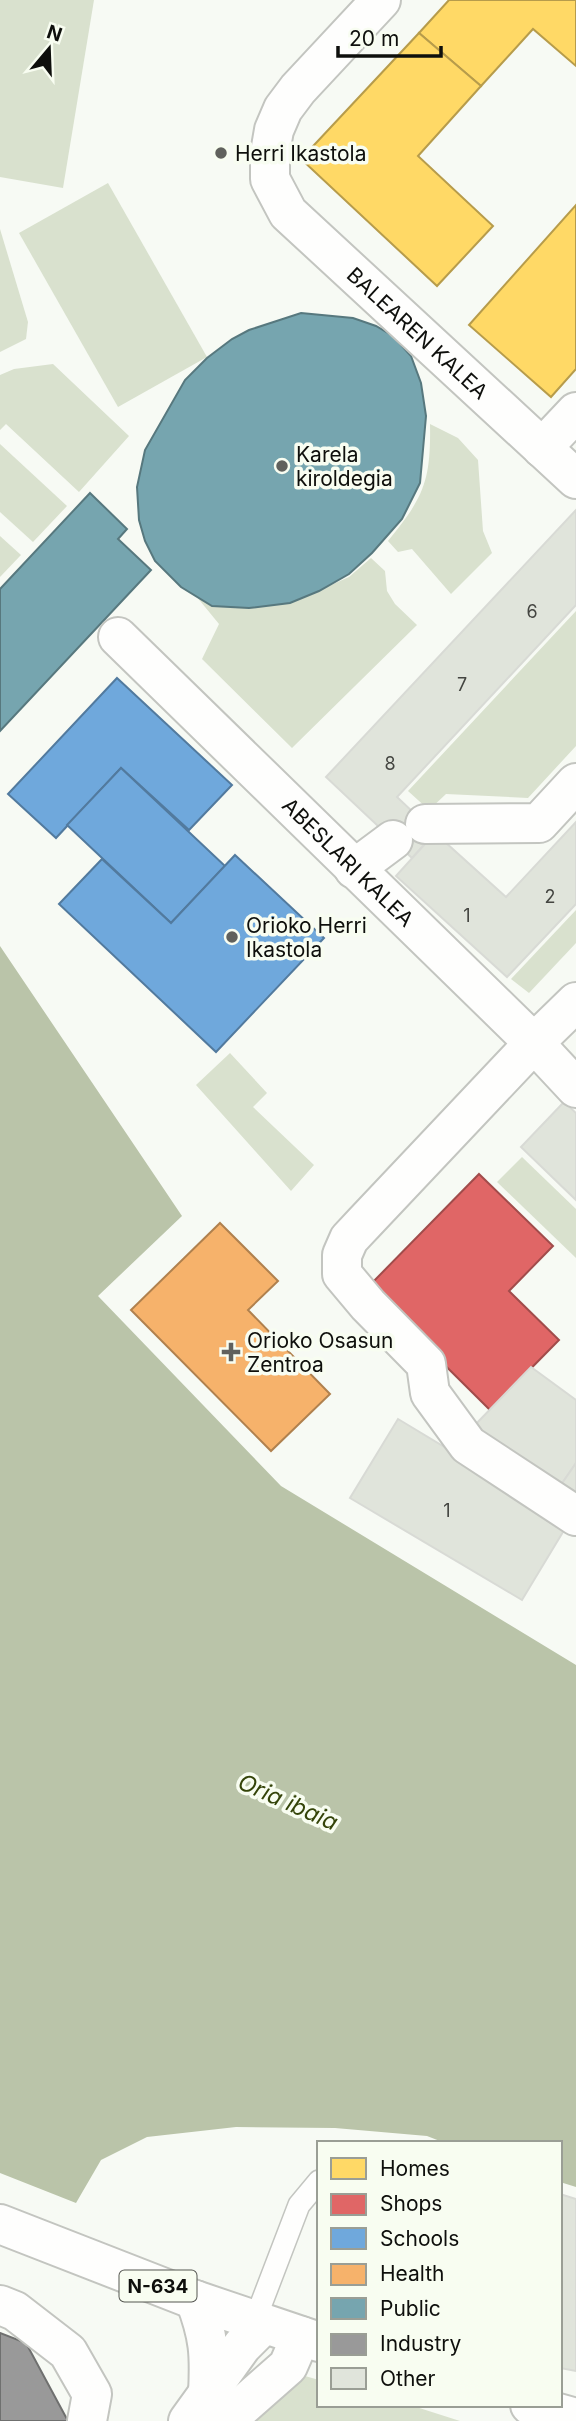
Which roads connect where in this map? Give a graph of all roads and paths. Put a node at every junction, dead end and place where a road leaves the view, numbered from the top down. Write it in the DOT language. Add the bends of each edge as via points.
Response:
graph roads {
  1 [pos="381,0"];
  2 [pos="576,412"];
  3 [pos="542,448"];
  4 [pos="576,479"];
  5 [pos="118,637"];
  6 [pos="576,783"];
  7 [pos="354,869"];
  8 [pos="576,1002"];
  9 [pos="534,1042"];
  10 [pos="576,1088"];
  11 [pos="576,1516"];
  12 [pos="317,2183"];
  13 [pos="0,2224"];
  14 [pos="195,2300"];
  15 [pos="0,2305"];
  16 [pos="260,2322"];
  17 [pos="310,2339"];
  18 [pos="537,2407"];
  19 [pos="202,2412"];
  20 [pos="576,2418"];
  21 [pos="87,2421"];
  1 -- 3 [label="main road, BALEAREN KALEA" via="284,109 274,130 271,179 288,213"];
  2 -- 3 [label="main road"];
  3 -- 4 [label="main road, BALEAREN KALEA"];
  5 -- 7 [label="main road, ABESLARI KALEA"];
  6 -- 7 [label="main road" via="539,823 409,832"];
  7 -- 9 [label="main road, ABESLARI KALEA"];
  8 -- 9 [label="main road"];
  9 -- 10 [label="main road, ABESLARI KALEA"];
  9 -- 11 [label="main road" via="349,1239 342,1255 342,1274 426,1364 430,1393 468,1445"];
  12 -- 16 [label="lane" via="299,2205"];
  13 -- 14 [label="main road, N-634"];
  14 -- 16 [label="main road, N-634"];
  14 -- 19 [label="main road" via="206,2329 209,2361"];
  15 -- 21 [label="main road" via="15,2311 68,2352 92,2394"];
  16 -- 17 [label="main road, N-634"];
  16 -- 19 [label="main road"];
  17 -- 19 [label="main road" via="288,2366 238,2410"];
  18 -- 20 [label="main road"];
}
